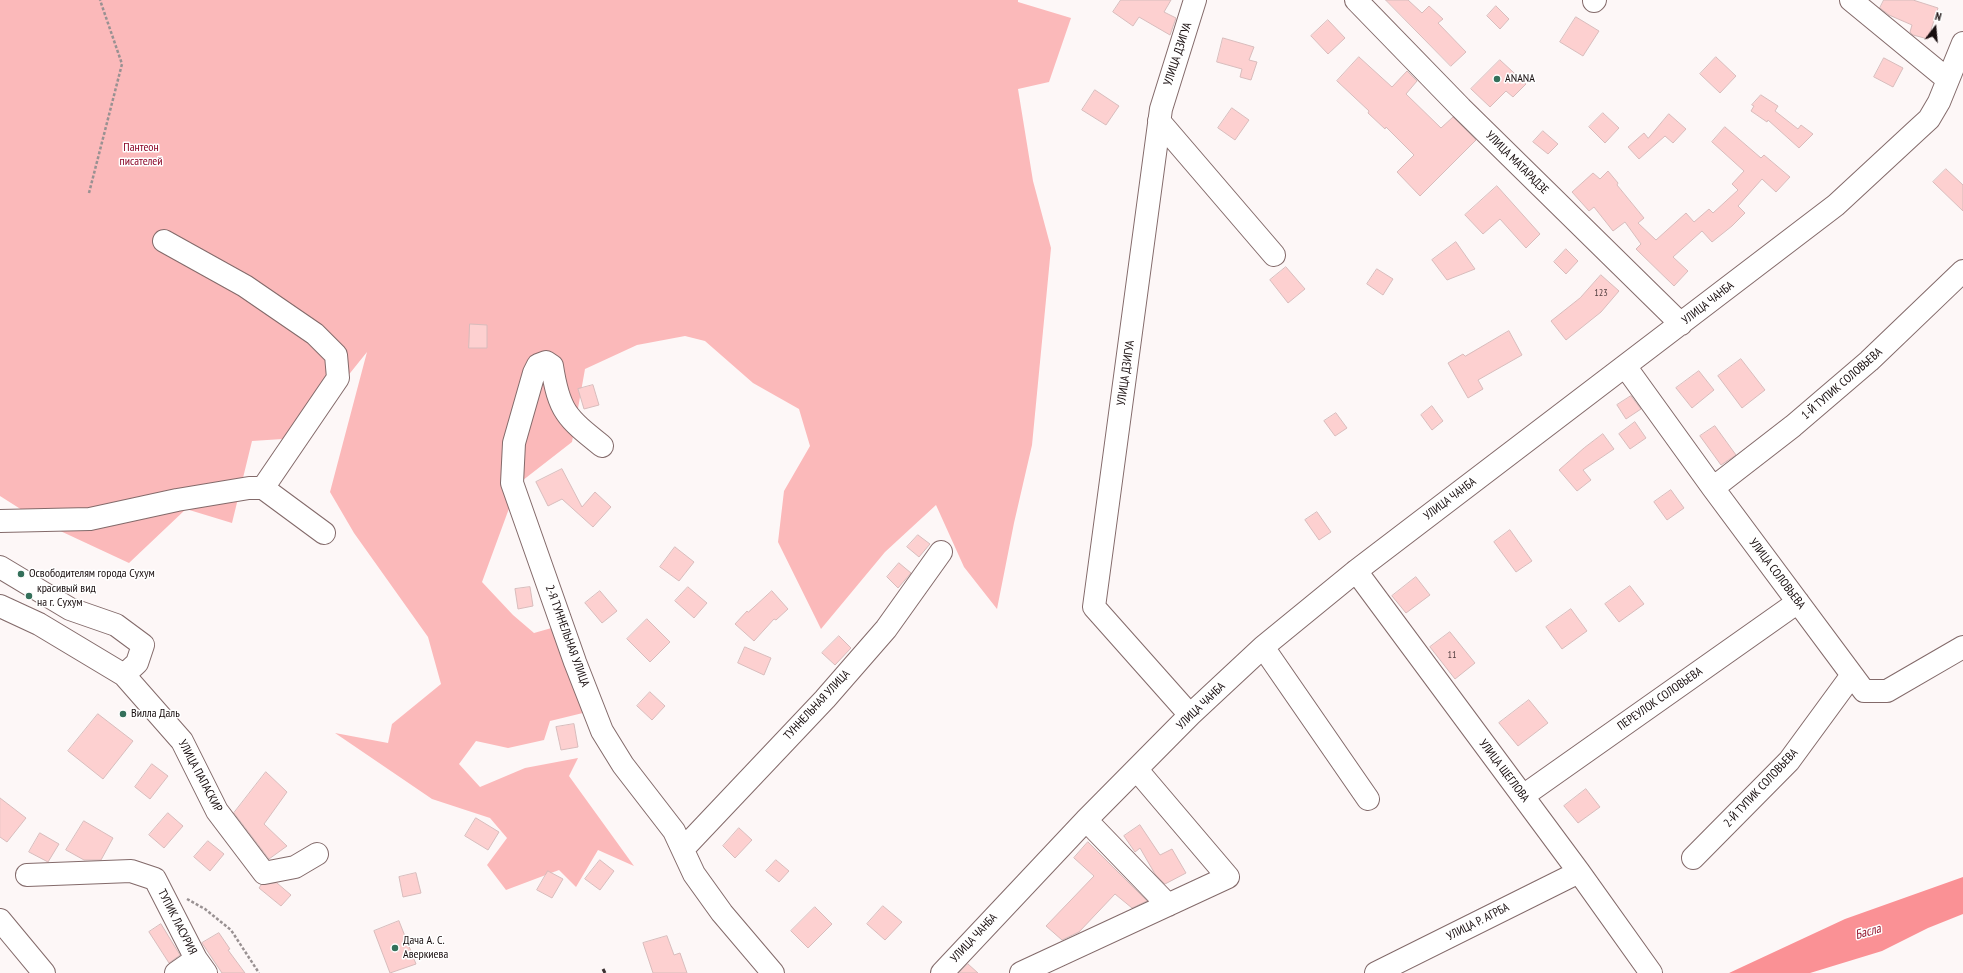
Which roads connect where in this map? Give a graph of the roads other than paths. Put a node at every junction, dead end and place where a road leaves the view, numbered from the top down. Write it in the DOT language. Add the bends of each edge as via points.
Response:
graph roads {
  1 [pos="1195,0"];
  2 [pos="1356,0"];
  3 [pos="1851,0"];
  4 [pos="1963,43"];
  5 [pos="1947,79"];
  6 [pos="1159,121"];
  7 [pos="164,241"];
  8 [pos="1274,255"];
  9 [pos="1963,271"];
  10 [pos="1681,324"];
  11 [pos="1625,366"];
  12 [pos="602,446"];
  13 [pos="263,488"];
  14 [pos="1713,488"];
  15 [pos="0,521"];
  16 [pos="324,533"];
  17 [pos="941,552"];
  18 [pos="0,567"];
  19 [pos="1356,571"];
  20 [pos="1798,602"];
  21 [pos="0,606"];
  22 [pos="1263,647"];
  23 [pos="1963,647"];
  24 [pos="124,675"];
  25 [pos="1852,675"];
  26 [pos="1190,715"];
  27 [pos="1137,770"];
  28 [pos="1523,796"];
  29 [pos="1368,799"];
  30 [pos="1086,820"];
  31 [pos="683,849"];
  32 [pos="317,854"];
  33 [pos="1693,858"];
  34 [pos="1579,872"];
  35 [pos="27,875"];
  36 [pos="1168,905"];
  37 [pos="0,920"];
  38 [pos="201,966"];
  39 [pos="44,973"];
  40 [pos="176,973"];
  41 [pos="773,973"];
  42 [pos="942,973"];
  43 [pos="1021,973"];
  44 [pos="1376,973"];
  45 [pos="1651,973"];
  1 -- 6 [label="street, УЛИЦА ДЗИГУА"];
  2 -- 10 [label="street, УЛИЦА МАТАРАДЗЕ" via="1461,108"];
  3 -- 5 [label="street"];
  4 -- 5 [label="street, УЛИЦА ЧАНБА"];
  5 -- 10 [label="street, УЛИЦА ЧАНБА" via="1936,108 1911,136 1836,205"];
  6 -- 8 [label="street"];
  6 -- 26 [label="street, УЛИЦА ДЗИГУА" via="1094,607"];
  7 -- 13 [label="street" via="245,286 315,334 336,355 338,378"];
  9 -- 14 [label="street, 1-Й ТУПИК СОЛОВЬЕВА" via="1864,365 1793,426"];
  10 -- 11 [label="street, УЛИЦА ЧАНБА"];
  11 -- 14 [label="street, УЛИЦА СОЛОВЬЕВА"];
  11 -- 19 [label="street, УЛИЦА ЧАНБА"];
  12 -- 31 [label="street, 2-Я ТУННЕЛЬНАЯ УЛИЦА" via="571,421 561,406 552,366 546,362 538,365 514,444 512,483 602,731 623,765 670,825"];
  13 -- 15 [label="street" via="177,500 90,519"];
  13 -- 16 [label="street"];
  14 -- 20 [label="street, УЛИЦА СОЛОВЬЕВА"];
  17 -- 31 [label="street, ТУННЕЛЬНАЯ УЛИЦА" via="886,629 825,699"];
  18 -- 24 [label="street" via="70,609 116,625 143,645 137,664"];
  19 -- 22 [label="street, УЛИЦА ЧАНБА"];
  19 -- 28 [label="street, УЛИЦА ЩЕГЛОВА"];
  20 -- 25 [label="street, УЛИЦА СОЛОВЬЕВА"];
  20 -- 28 [label="street, ПЕРЕУЛОК СОЛОВЬЕВА"];
  21 -- 24 [label="street, УЛИЦА ПАПАСКИР" via="39,624"];
  22 -- 26 [label="street, УЛИЦА ЧАНБА"];
  22 -- 29 [label="street"];
  23 -- 25 [label="street, УЛИЦА СОЛОВЬЕВА" via="1887,691 1864,691"];
  24 -- 32 [label="street, УЛИЦА ПАПАСКИР" via="182,741 217,811 264,873 294,867"];
  25 -- 33 [label="street, 2-Й ТУПИК СОЛОВЬЕВА" via="1789,761"];
  26 -- 27 [label="street, УЛИЦА ЧАНБА"];
  27 -- 30 [label="street, УЛИЦА ЧАНБА"];
  27 -- 36 [label="street" via="1228,877"];
  28 -- 34 [label="street, УЛИЦА ЩЕГЛОВА"];
  30 -- 36 [label="street"];
  30 -- 42 [label="street, УЛИЦА ЧАНБА"];
  31 -- 41 [label="street, 2-Я ТУННЕЛЬНАЯ УЛИЦА" via="694,874"];
  34 -- 44 [label="street, УЛИЦА Р. АГРБА"];
  34 -- 45 [label="street, УЛИЦА ЩЕГЛОВА"];
  35 -- 38 [label="street, ТУПИК ЛАСУРИЯ" via="131,870 155,879"];
  36 -- 43 [label="street"];
  37 -- 39 [label="street"];
  38 -- 40 [label="street"];
}
